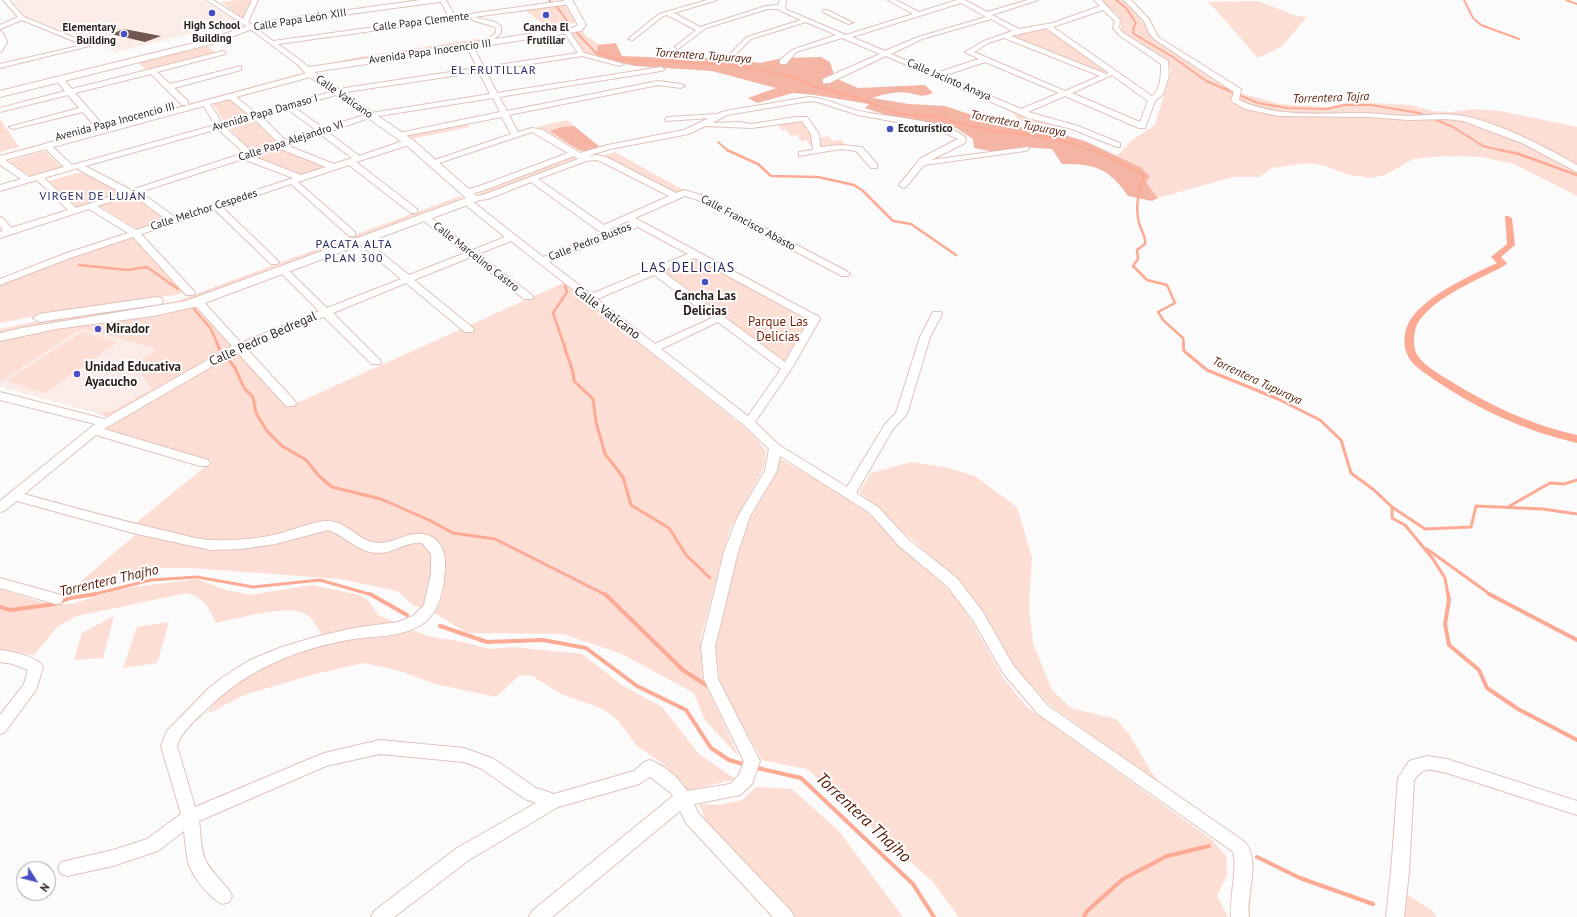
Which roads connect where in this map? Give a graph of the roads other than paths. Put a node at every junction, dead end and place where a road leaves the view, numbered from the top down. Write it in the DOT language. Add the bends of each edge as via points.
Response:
graph roads {
  1 [pos="7,0"];
  2 [pos="209,0"];
  3 [pos="255,0"];
  4 [pos="439,0"];
  5 [pos="443,0"];
  6 [pos="714,0"];
  7 [pos="891,0"];
  8 [pos="960,0"];
  9 [pos="1035,0"];
  10 [pos="1097,0"];
  11 [pos="1127,0"];
  12 [pos="569,1"];
  13 [pos="0,4"];
  14 [pos="782,5"];
  15 [pos="1104,7"];
  16 [pos="825,11"];
  17 [pos="668,13"];
  18 [pos="918,14"];
  19 [pos="990,16"];
  20 [pos="461,17"];
  21 [pos="837,17"];
  22 [pos="22,18"];
  23 [pos="453,18"];
  24 [pos="579,22"];
  25 [pos="811,22"];
  26 [pos="850,23"];
  27 [pos="248,25"];
  28 [pos="1047,26"];
  29 [pos="0,27"];
  30 [pos="700,29"];
  31 [pos="1018,30"];
  32 [pos="567,32"];
  33 [pos="0,33"];
  34 [pos="494,36"];
  35 [pos="845,36"];
  36 [pos="1005,36"];
  37 [pos="631,39"];
  38 [pos="209,42"];
  39 [pos="272,43"];
  40 [pos="487,43"];
  41 [pos="470,46"];
  42 [pos="678,47"];
  43 [pos="0,50"];
  44 [pos="884,53"];
  45 [pos="582,54"];
  46 [pos="732,54"];
  47 [pos="986,59"];
  48 [pos="783,62"];
  49 [pos="620,64"];
  50 [pos="0,66"];
  51 [pos="238,68"];
  52 [pos="482,69"];
  53 [pos="661,69"];
  54 [pos="307,70"];
  55 [pos="153,72"];
  56 [pos="937,75"];
  57 [pos="1109,75"];
  58 [pos="59,79"];
  59 [pos="826,81"];
  60 [pos="681,86"];
  61 [pos="168,87"];
  62 [pos="70,93"];
  63 [pos="1063,93"];
  64 [pos="0,94"];
  65 [pos="339,94"];
  66 [pos="495,95"];
  67 [pos="231,96"];
  68 [pos="1152,100"];
  69 [pos="185,103"];
  70 [pos="206,103"];
  71 [pos="84,109"];
  72 [pos="293,109"];
  73 [pos="0,110"];
  74 [pos="1023,111"];
  75 [pos="504,113"];
  76 [pos="726,113"];
  77 [pos="371,116"];
  78 [pos="256,117"];
  79 [pos="669,119"];
  80 [pos="99,126"];
  81 [pos="13,127"];
  82 [pos="220,127"];
  83 [pos="699,127"];
  84 [pos="322,131"];
  85 [pos="399,135"];
  86 [pos="515,135"];
  87 [pos="409,142"];
  88 [pos="281,144"];
  89 [pos="1117,145"];
  90 [pos="47,146"];
  91 [pos="1025,149"];
  92 [pos="819,150"];
  93 [pos="0,153"];
  94 [pos="802,154"];
  95 [pos="246,155"];
  96 [pos="579,156"];
  97 [pos="0,160"];
  98 [pos="354,160"];
  99 [pos="433,162"];
  100 [pos="920,164"];
  101 [pos="874,166"];
  102 [pos="333,167"];
  103 [pos="70,168"];
  104 [pos="82,168"];
  105 [pos="1577,169"];
  106 [pos="301,178"];
  107 [pos="532,179"];
  108 [pos="27,180"];
  109 [pos="41,180"];
  110 [pos="292,181"];
  111 [pos="903,185"];
  112 [pos="0,188"];
  113 [pos="0,192"];
  114 [pos="132,193"];
  115 [pos="675,196"];
  116 [pos="469,198"];
  117 [pos="90,206"];
  118 [pos="216,206"];
  119 [pos="74,211"];
  120 [pos="419,214"];
  121 [pos="630,218"];
  122 [pos="174,220"];
  123 [pos="1,223"];
  124 [pos="639,223"];
  125 [pos="606,231"];
  126 [pos="4,233"];
  127 [pos="135,233"];
  128 [pos="356,237"];
  129 [pos="510,238"];
  130 [pos="470,254"];
  131 [pos="695,254"];
  132 [pos="542,261"];
  133 [pos="278,266"];
  134 [pos="655,271"];
  135 [pos="845,274"];
  136 [pos="408,279"];
  137 [pos="0,282"];
  138 [pos="194,297"];
  139 [pos="528,297"];
  140 [pos="588,298"];
  141 [pos="326,312"];
  142 [pos="937,314"];
  143 [pos="719,318"];
  144 [pos="0,326"];
  145 [pos="469,330"];
  146 [pos="0,337"];
  147 [pos="239,347"];
  148 [pos="654,348"];
  149 [pos="376,362"];
  150 [pos="787,368"];
  151 [pos="0,396"];
  152 [pos="290,402"];
  153 [pos="105,423"];
  154 [pos="749,423"];
  155 [pos="94,430"];
  156 [pos="775,448"];
  157 [pos="204,463"];
  158 [pos="849,494"];
  159 [pos="14,496"];
  160 [pos="0,508"];
  161 [pos="0,583"];
  162 [pos="56,599"];
  163 [pos="0,656"];
  164 [pos="0,727"];
  165 [pos="682,799"];
  166 [pos="554,801"];
  167 [pos="1577,808"];
  168 [pos="190,818"];
  169 [pos="67,868"];
  170 [pos="223,896"];
  171 [pos="380,917"];
  172 [pos="538,917"];
  173 [pos="786,917"];
  174 [pos="1240,917"];
  175 [pos="1395,917"];
  1 -- 13 [label="street"];
  1 -- 22 [label="street"];
  2 -- 27 [label="street, Calle Vaticano"];
  3 -- 27 [label="street"];
  4 -- 27 [label="street, Calle Papa León XIII"];
  5 -- 23 [label="street"];
  6 -- 17 [label="street"];
  7 -- 18 [label="street"];
  8 -- 18 [label="street"];
  8 -- 19 [label="street"];
  9 -- 19 [label="street"];
  10 -- 15 [label="street"];
  11 -- 105 [label="street" via="1147,20 1156,38 1237,93 1235,101 1249,109 1324,116 1455,117 1473,120 1546,150"];
  12 -- 20 [label="street, Calle Papa Clemente"];
  12 -- 24 [label="street"];
  14 -- 25 [label="street, Calle Jacinto Anaya"];
  14 -- 30 [label="street" via="768,7"];
  15 -- 28 [label="street"];
  15 -- 68 [label="street" via="1118,21 1116,28 1121,34 1165,63 1165,76 1159,94"];
  16 -- 21 [label="street"];
  17 -- 30 [label="street"];
  17 -- 37 [label="street" via="661,15"];
  18 -- 35 [label="street"];
  19 -- 31 [label="street"];
  19 -- 44 [label="street" via="920,38"];
  20 -- 23 [label="street, Calle Papa Clemente"];
  20 -- 34 [label="street" via="494,23 499,29"];
  21 -- 25 [label="street"];
  21 -- 26 [label="street"];
  22 -- 29 [label="street"];
  22 -- 50 [label="street" via="90,45"];
  23 -- 39 [label="street, Calle Papa Clemente"];
  24 -- 32 [label="street, Avenida Papa Inocencio III" via="581,28"];
  24 -- 34 [label="street, Avenida Papa Inocencio III"];
  25 -- 35 [label="street, Calle Jacinto Anaya"];
  25 -- 46 [label="street" via="749,38"];
  27 -- 38 [label="street, Calle Papa León XIII"];
  27 -- 39 [label="street, Calle Vaticano"];
  28 -- 31 [label="street"];
  28 -- 57 [label="street"];
  30 -- 42 [label="street"];
  31 -- 36 [label="street"];
  32 -- 40 [label="street, Avenida Papa Inocencio III"];
  32 -- 45 [label="street"];
  33 -- 43 [label="street" via="4,42"];
  34 -- 40 [label="street"];
  34 -- 54 [label="street, Avenida Papa Inocencio III"];
  35 -- 44 [label="street, Calle Jacinto Anaya"];
  35 -- 48 [label="street" via="794,51"];
  36 -- 47 [label="street" via="986,42 969,52"];
  36 -- 57 [label="street"];
  38 -- 55 [label="street" via="223,53"];
  38 -- 58 [label="street, Calle Papa León XIII"];
  39 -- 54 [label="street, Calle Vaticano"];
  40 -- 41 [label="street, Avenida Papa Inocencio III"];
  41 -- 52 [label="street"];
  41 -- 54 [label="street, Avenida Papa Inocencio III"];
  44 -- 56 [label="street, Calle Jacinto Anaya"];
  44 -- 59 [label="street"];
  45 -- 49 [label="street"];
  45 -- 52 [label="street, Avenida Papa Damaso I"];
  47 -- 56 [label="street"];
  47 -- 63 [label="street"];
  51 -- 61 [label="street"];
  52 -- 65 [label="street, Avenida Papa Damaso I"];
  52 -- 66 [label="street"];
  53 -- 66 [label="street, Calle Papa Alejandro VI"];
  54 -- 65 [label="street, Calle Vaticano"];
  54 -- 67 [label="street, Avenida Papa Inocencio III"];
  54 -- 69 [label="street, Avenida Papa Inocencio III"];
  55 -- 61 [label="street"];
  55 -- 62 [label="street"];
  56 -- 74 [label="street, Calle Jacinto Anaya"];
  57 -- 63 [label="street"];
  57 -- 68 [label="street"];
  58 -- 62 [label="street"];
  58 -- 64 [label="street, Calle Papa León XIII"];
  60 -- 75 [label="street" via="658,83"];
  61 -- 69 [label="street"];
  62 -- 71 [label="street"];
  62 -- 73 [label="street"];
  63 -- 68 [label="street" via="1142,126"];
  63 -- 74 [label="street"];
  65 -- 72 [label="street, Avenida Papa Damaso I"];
  65 -- 77 [label="street, Calle Vaticano"];
  65 -- 78 [label="street, Avenida Papa Damaso I"];
  66 -- 75 [label="street"];
  66 -- 77 [label="street, Calle Papa Alejandro VI"];
  67 -- 70 [label="street, Avenida Papa Inocencio III"];
  67 -- 78 [label="street"];
  69 -- 80 [label="street, Avenida Papa Inocencio III"];
  70 -- 82 [label="street"];
  70 -- 90 [label="street, Avenida Papa Inocencio III"];
  71 -- 80 [label="street"];
  71 -- 81 [label="street"];
  72 -- 78 [label="street, Avenida Papa Damaso I"];
  72 -- 84 [label="street, Calle Marcelino Castro"];
  74 -- 89 [label="street, Calle Jacinto Anaya" via="1031,116 1091,132"];
  75 -- 85 [label="street"];
  75 -- 86 [label="street"];
  76 -- 79 [label="street"];
  76 -- 83 [label="street"];
  76 -- 100 [label="street" via="809,99 819,100 858,113 937,127 962,138 962,141"];
  77 -- 84 [label="street, Calle Papa Alejandro VI"];
  77 -- 85 [label="street, Calle Vaticano"];
  78 -- 82 [label="street, Avenida Papa Damaso I"];
  78 -- 88 [label="street"];
  80 -- 93 [label="street, Avenida Papa Inocencio III"];
  82 -- 95 [label="street"];
  82 -- 103 [label="street, Avenida Papa Damaso I"];
  82 -- 104 [label="street, Avenida Papa Damaso I"];
  83 -- 92 [label="street" via="717,124 752,126 804,119 815,134 816,148"];
  83 -- 96 [label="street" via="679,134 608,147"];
  84 -- 88 [label="street, Calle Papa Alejandro VI"];
  84 -- 98 [label="street, Calle Marcelino Castro"];
  85 -- 87 [label="street, Calle Vaticano"];
  86 -- 96 [label="street" via="539,131"];
  86 -- 99 [label="street"];
  87 -- 98 [label="street, Calle Melchor Cespedes"];
  87 -- 99 [label="street, Calle Vaticano"];
  88 -- 95 [label="street, Calle Papa Alejandro VI"];
  88 -- 102 [label="street"];
  90 -- 97 [label="street, Avenida Papa Inocencio III"];
  90 -- 103 [label="street"];
  91 -- 100 [label="street"];
  92 -- 94 [label="street"];
  92 -- 101 [label="street" via="859,149"];
  95 -- 106 [label="street"];
  95 -- 114 [label="street, Calle Papa Alejandro VI"];
  96 -- 107 [label="street"];
  96 -- 115 [label="street, Calle Francisco Abasto" via="603,159"];
  96 -- 116 [label="street" via="479,189"];
  97 -- 108 [label="street"];
  98 -- 102 [label="street, Calle Melchor Cespedes"];
  98 -- 120 [label="street, Calle Marcelino Castro"];
  99 -- 116 [label="street, Calle Vaticano"];
  100 -- 111 [label="street"];
  102 -- 106 [label="street, Calle Melchor Cespedes"];
  103 -- 108 [label="street, Avenida Papa Damaso I"];
  104 -- 109 [label="street, Avenida Papa Damaso I"];
  104 -- 114 [label="street"];
  106 -- 110 [label="street, Calle Melchor Cespedes"];
  107 -- 116 [label="street"];
  107 -- 125 [label="street"];
  108 -- 112 [label="street, Avenida Papa Damaso I"];
  109 -- 113 [label="street, Avenida Papa Damaso I"];
  109 -- 119 [label="street"];
  110 -- 118 [label="street, Calle Melchor Cespedes"];
  110 -- 128 [label="street"];
  114 -- 117 [label="street, Calle Papa Alejandro VI"];
  114 -- 122 [label="street"];
  115 -- 121 [label="street, Calle Pedro Bustos"];
  115 -- 135 [label="street, Calle Francisco Abasto" via="684,193 701,198"];
  116 -- 120 [label="street"];
  116 -- 129 [label="street, Calle Vaticano"];
  117 -- 119 [label="street, Calle Papa Alejandro VI"];
  117 -- 127 [label="street"];
  118 -- 122 [label="street, Calle Melchor Cespedes"];
  118 -- 133 [label="street"];
  119 -- 126 [label="street, Calle Papa Alejandro VI"];
  120 -- 128 [label="street"];
  120 -- 130 [label="street, Calle Marcelino Castro"];
  121 -- 124 [label="street"];
  121 -- 125 [label="street, Calle Pedro Bustos"];
  122 -- 127 [label="street, Calle Melchor Cespedes"];
  123 -- 126 [label="street"];
  124 -- 125 [label="street, Calle Pedro Bustos"];
  124 -- 131 [label="street"];
  125 -- 132 [label="street, Calle Pedro Bustos"];
  127 -- 137 [label="street, Calle Melchor Cespedes"];
  127 -- 138 [label="street"];
  128 -- 133 [label="street"];
  128 -- 136 [label="street"];
  129 -- 130 [label="street, Calle Pedro Bedregal"];
  129 -- 132 [label="street, Calle Vaticano"];
  130 -- 136 [label="street, Calle Pedro Bedregal"];
  130 -- 139 [label="street, Calle Marcelino Castro"];
  131 -- 134 [label="street"];
  131 -- 150 [label="street" via="815,319"];
  132 -- 140 [label="street, Calle Vaticano"];
  133 -- 138 [label="street"];
  133 -- 141 [label="street"];
  134 -- 140 [label="street"];
  134 -- 143 [label="street"];
  136 -- 141 [label="street, Calle Pedro Bedregal"];
  136 -- 145 [label="street"];
  138 -- 144 [label="street" via="61,314"];
  138 -- 146 [label="street" via="157,312 36,328"];
  138 -- 147 [label="street"];
  140 -- 148 [label="street, Calle Vaticano"];
  141 -- 147 [label="street, Calle Pedro Bedregal"];
  141 -- 149 [label="street"];
  142 -- 158 [label="street" via="925,337 901,414 889,427"];
  143 -- 148 [label="street"];
  143 -- 150 [label="street"];
  147 -- 152 [label="street"];
  147 -- 153 [label="street, Calle Pedro Bedregal"];
  148 -- 154 [label="street, Calle Vaticano"];
  150 -- 154 [label="street"];
  151 -- 153 [label="street"];
  153 -- 155 [label="street, Calle Pedro Bedregal"];
  154 -- 156 [label="street, Calle Vaticano"];
  155 -- 157 [label="street"];
  155 -- 159 [label="street, Calle Pedro Bedregal"];
  156 -- 158 [label="street, Calle Vaticano"];
  156 -- 165 [label="street" via="771,471 744,516 732,552 708,647 711,679 752,761 746,778 734,790"];
  158 -- 174 [label="street, Calle Vaticano" via="874,510 904,543 952,582 978,616 1008,669 1043,710 1234,842 1242,852 1244,865 1239,888"];
  159 -- 160 [label="street, Calle Pedro Bedregal"];
  159 -- 168 [label="street" via="137,529 210,545 275,539 328,525 336,527 361,544 377,548 413,538 424,539 435,547 438,556 436,586 428,609 415,622 382,631 360,632 329,639 278,653 228,681 172,736 169,746"];
  161 -- 162 [label="street"];
  163 -- 164 [label="street" via="15,658 36,667 31,686"];
  165 -- 166 [label="street" via="677,788 650,767 639,777"];
  165 -- 172 [label="street"];
  165 -- 173 [label="street" via="692,818"];
  166 -- 168 [label="street" via="531,794 488,764 464,755 380,747 324,760"];
  166 -- 171 [label="street" via="463,854"];
  167 -- 175 [label="street" via="1447,766 1427,763 1415,766 1406,778"];
  168 -- 169 [label="street" via="152,845 113,858"];
  168 -- 170 [label="street" via="198,863"];
}
